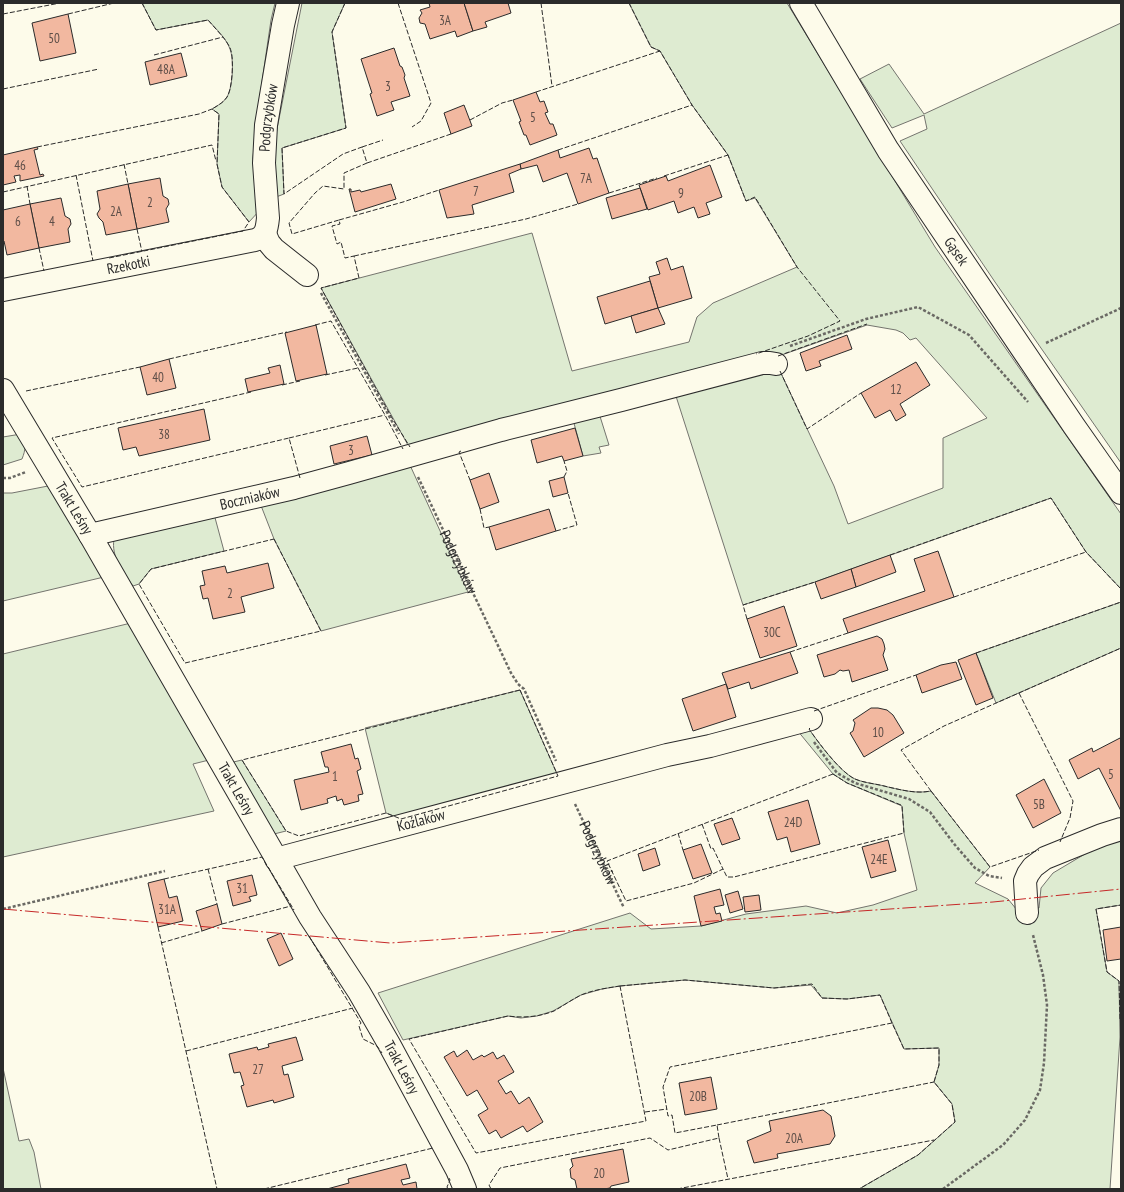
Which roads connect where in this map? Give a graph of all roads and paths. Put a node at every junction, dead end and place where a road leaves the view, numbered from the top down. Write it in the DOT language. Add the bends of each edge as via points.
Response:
graph roads {
  1 [pos="288,3"];
  2 [pos="801,3"];
  3 [pos="260,237"];
  4 [pos="307,276"];
  5 [pos="3,290"];
  6 [pos="1121,308"];
  7 [pos="1027,354"];
  8 [pos="769,364"];
  9 [pos="3,390"];
  10 [pos="1031,406"];
  11 [pos="409,456"];
  12 [pos="1121,493"];
  13 [pos="90,535"];
  14 [pos="806,720"];
  15 [pos="565,782"];
  16 [pos="1121,829"];
  17 [pos="276,859"];
  18 [pos="165,871"];
  19 [pos="1025,881"];
  20 [pos="624,908"];
  21 [pos="3,909"];
  22 [pos="1027,913"];
  23 [pos="465,1189"];
  24 [pos="943,1189"];
  1 -- 3 [label="street, Podgrzybków" via="266,125 264,162 268,218 267,226"];
  2 -- 7 [label="street, Gąsek" via="888,150"];
  3 -- 4 [label="street"];
  3 -- 5 [label="street, Rzekotki"];
  4 -- 11 [label="path, Podgrzybków" via="319,290"];
  6 -- 7 [label="path"];
  7 -- 12 [label="street, Gąsek"];
  8 -- 10 [label="path" via="766,356 773,353 866,319 918,308 969,335"];
  8 -- 11 [label="street, Boczniaków" via="501,430"];
  9 -- 13 [label="street, Trakt Leśny"];
  11 -- 13 [label="street, Boczniaków" via="294,488"];
  11 -- 15 [label="path, Podgrzybków" via="511,673 524,689"];
  13 -- 17 [label="street, Trakt Leśny"];
  14 -- 15 [label="street, Koźlaków"];
  14 -- 19 [label="path" via="837,773 856,783 909,799 930,812 975,868 989,876"];
  15 -- 17 [label="street, Koźlaków"];
  15 -- 20 [label="path, Podgrzybków"];
  16 -- 19 [label="street" via="1045,858 1033,867"];
  17 -- 23 [label="street, Trakt Leśny" via="389,1044"];
  18 -- 21 [label="path"];
  19 -- 22 [label="street"];
  22 -- 24 [label="path" via="1043,975 1047,1005 1040,1090 1025,1120 1003,1145"];
}
